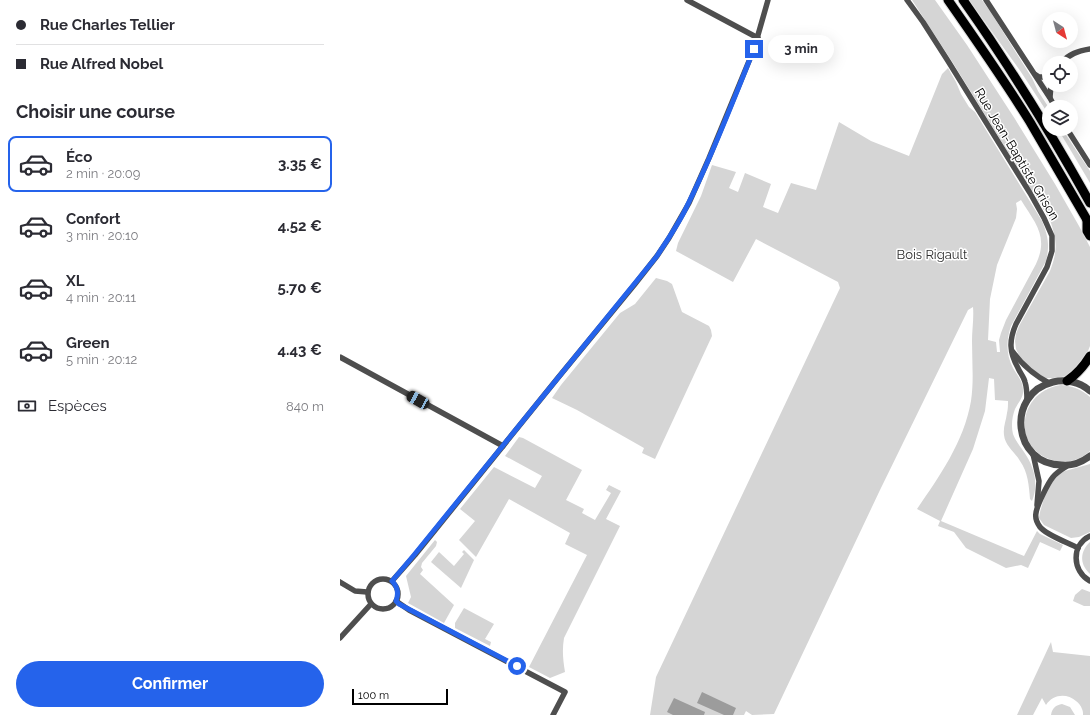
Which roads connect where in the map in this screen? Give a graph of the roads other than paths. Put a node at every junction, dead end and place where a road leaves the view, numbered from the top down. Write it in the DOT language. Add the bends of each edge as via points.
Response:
graph roads {
  1 [pos="687,0"];
  2 [pos="768,0"];
  3 [pos="907,0"];
  4 [pos="948,0"];
  5 [pos="963,0"];
  6 [pos="986,0"];
  7 [pos="758,38"];
  8 [pos="1090,49"];
  9 [pos="1070,56"];
  10 [pos="1035,74"];
  11 [pos="1042,77"];
  12 [pos="1050,92"];
  13 [pos="1050,98"];
  14 [pos="1071,136"];
  15 [pos="1090,165"];
  16 [pos="1090,202"];
  17 [pos="1088,222"];
  18 [pos="1090,236"];
  19 [pos="1012,350"];
  20 [pos="1090,356"];
  21 [pos="340,357"];
  22 [pos="1067,381"];
  23 [pos="1049,383"];
  24 [pos="1090,391"];
  25 [pos="1027,400"];
  26 [pos="503,446"];
  27 [pos="1033,454"];
  28 [pos="1090,456"];
  29 [pos="1081,461"];
  30 [pos="1090,461"];
  31 [pos="1068,466"];
  32 [pos="1037,507"];
  33 [pos="1090,536"];
  34 [pos="1078,548"];
  35 [pos="392,581"];
  36 [pos="1090,581"];
  37 [pos="340,582"];
  38 [pos="367,592"];
  39 [pos="396,601"];
  40 [pos="371,604"];
  41 [pos="340,638"];
  42 [pos="553,715"];
  1 -- 7 [label="street"];
  2 -- 7 [label="street"];
  3 -- 19 [label="street, Rue Jean-Baptiste Grison" via="1030,193 1052,236 1051,259 1012,333"];
  4 -- 17 [label="highway" via="1007,86"];
  5 -- 16 [label="highway" via="1040,116"];
  6 -- 10 [label="street"];
  7 -- 26 [label="street" via="707,163 670,238"];
  8 -- 9 [label="street"];
  10 -- 11 [label="street"];
  10 -- 13 [label="street"];
  12 -- 13 [label="street"];
  14 -- 15 [label="street"];
  17 -- 18 [label="highway" via="1087,230"];
  19 -- 23 [label="street" via="1032,374"];
  19 -- 25 [label="street, Rue Jean-Baptiste Grison" via="1014,360 1025,380"];
  20 -- 22 [label="highway" via="1076,375"];
  21 -- 26 [label="street"];
  22 -- 23 [label="street"];
  22 -- 24 [label="street"];
  23 -- 25 [label="street"];
  25 -- 27 [label="street" via="1021,418 1021,431 1025,443"];
  26 -- 35 [label="street"];
  27 -- 31 [label="street" via="1051,464"];
  27 -- 32 [label="street" via="1038,481"];
  28 -- 29 [label="street"];
  29 -- 30 [label="street"];
  29 -- 31 [label="street"];
  31 -- 32 [label="street" via="1050,480"];
  32 -- 34 [label="street" via="1036,518 1040,528"];
  33 -- 34 [label="street" via="1080,543"];
  34 -- 36 [label="street" via="1077,568"];
  35 -- 38 [label="street" via="383,578 374,581"];
  35 -- 39 [label="street" via="398,593"];
  37 -- 38 [label="street" via="355,591"];
  38 -- 40 [label="street"];
  39 -- 40 [label="street" via="392,606 381,609"];
  39 -- 42 [label="street" via="565,692"];
  40 -- 41 [label="street"];
}
